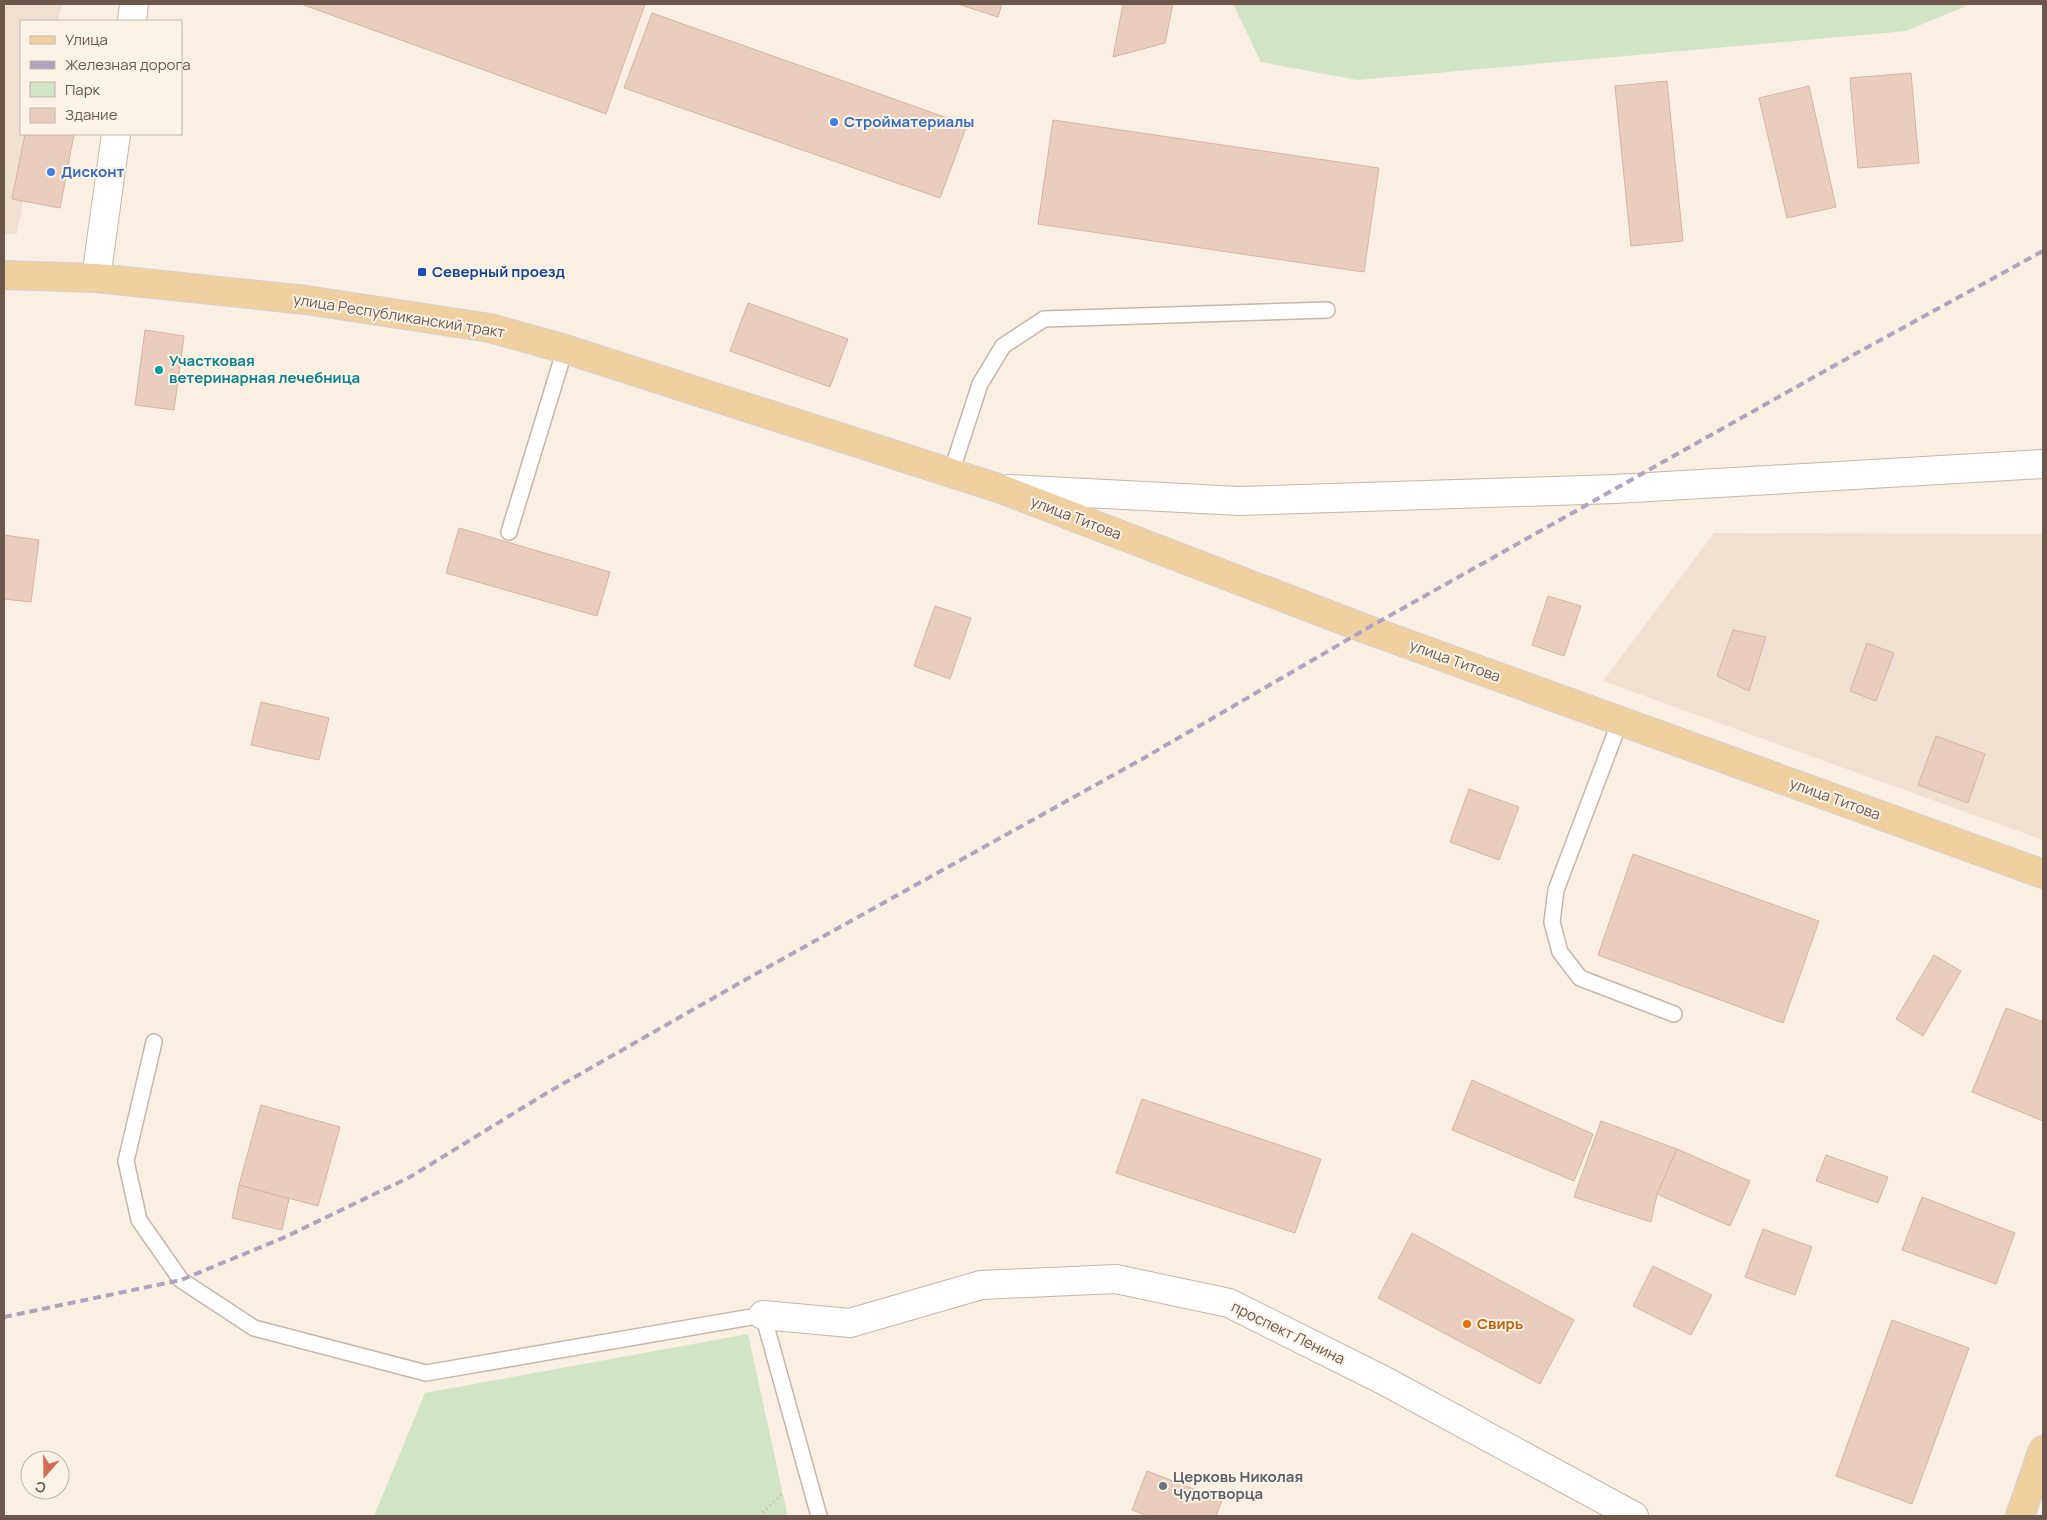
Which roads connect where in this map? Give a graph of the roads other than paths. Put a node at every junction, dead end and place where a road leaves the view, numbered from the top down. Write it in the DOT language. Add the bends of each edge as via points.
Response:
graph roads {
  1 [pos="134,4"];
  2 [pos="132,20"];
  3 [pos="116,135"];
  4 [pos="4,275"];
  5 [pos="96,278"];
  6 [pos="1326,310"];
  7 [pos="565,349"];
  8 [pos="867,446"];
  9 [pos="2043,464"];
  10 [pos="951,473"];
  11 [pos="1001,489"];
  12 [pos="508,532"];
  13 [pos="1620,721"];
  14 [pos="2043,874"];
  15 [pos="1674,1014"];
  16 [pos="154,1042"];
  17 [pos="763,1315"];
  18 [pos="2043,1450"];
  19 [pos="820,1516"];
  20 [pos="1634,1516"];
  21 [pos="2020,1516"];
  1 -- 2 [label="street"];
  3 -- 5 [label="street"];
  4 -- 5 [label="main road, улица Республиканский тракт"];
  5 -- 7 [label="main road, улица Республиканский тракт" via="306,300 490,328"];
  6 -- 10 [label="lane" via="1044,319 1004,346 980,384"];
  7 -- 8 [label="main road, улица Республиканский тракт"];
  7 -- 12 [label="lane"];
  8 -- 10 [label="main road, улица Титова"];
  9 -- 11 [label="street" via="1615,489 1239,502"];
  10 -- 11 [label="main road, улица Титова"];
  11 -- 13 [label="main road, улица Титова" via="1366,629"];
  13 -- 14 [label="main road, улица Титова"];
  13 -- 15 [label="lane" via="1556,890 1552,922 1560,952 1580,978"];
  16 -- 17 [label="lane" via="126,1161 139,1220 181,1280 254,1328 426,1373"];
  17 -- 19 [label="lane"];
  17 -- 20 [label="street, проспект Ленина" via="850,1323 981,1285 1116,1278 1229,1303 1383,1380"];
  18 -- 21 [label="main road"];
}
